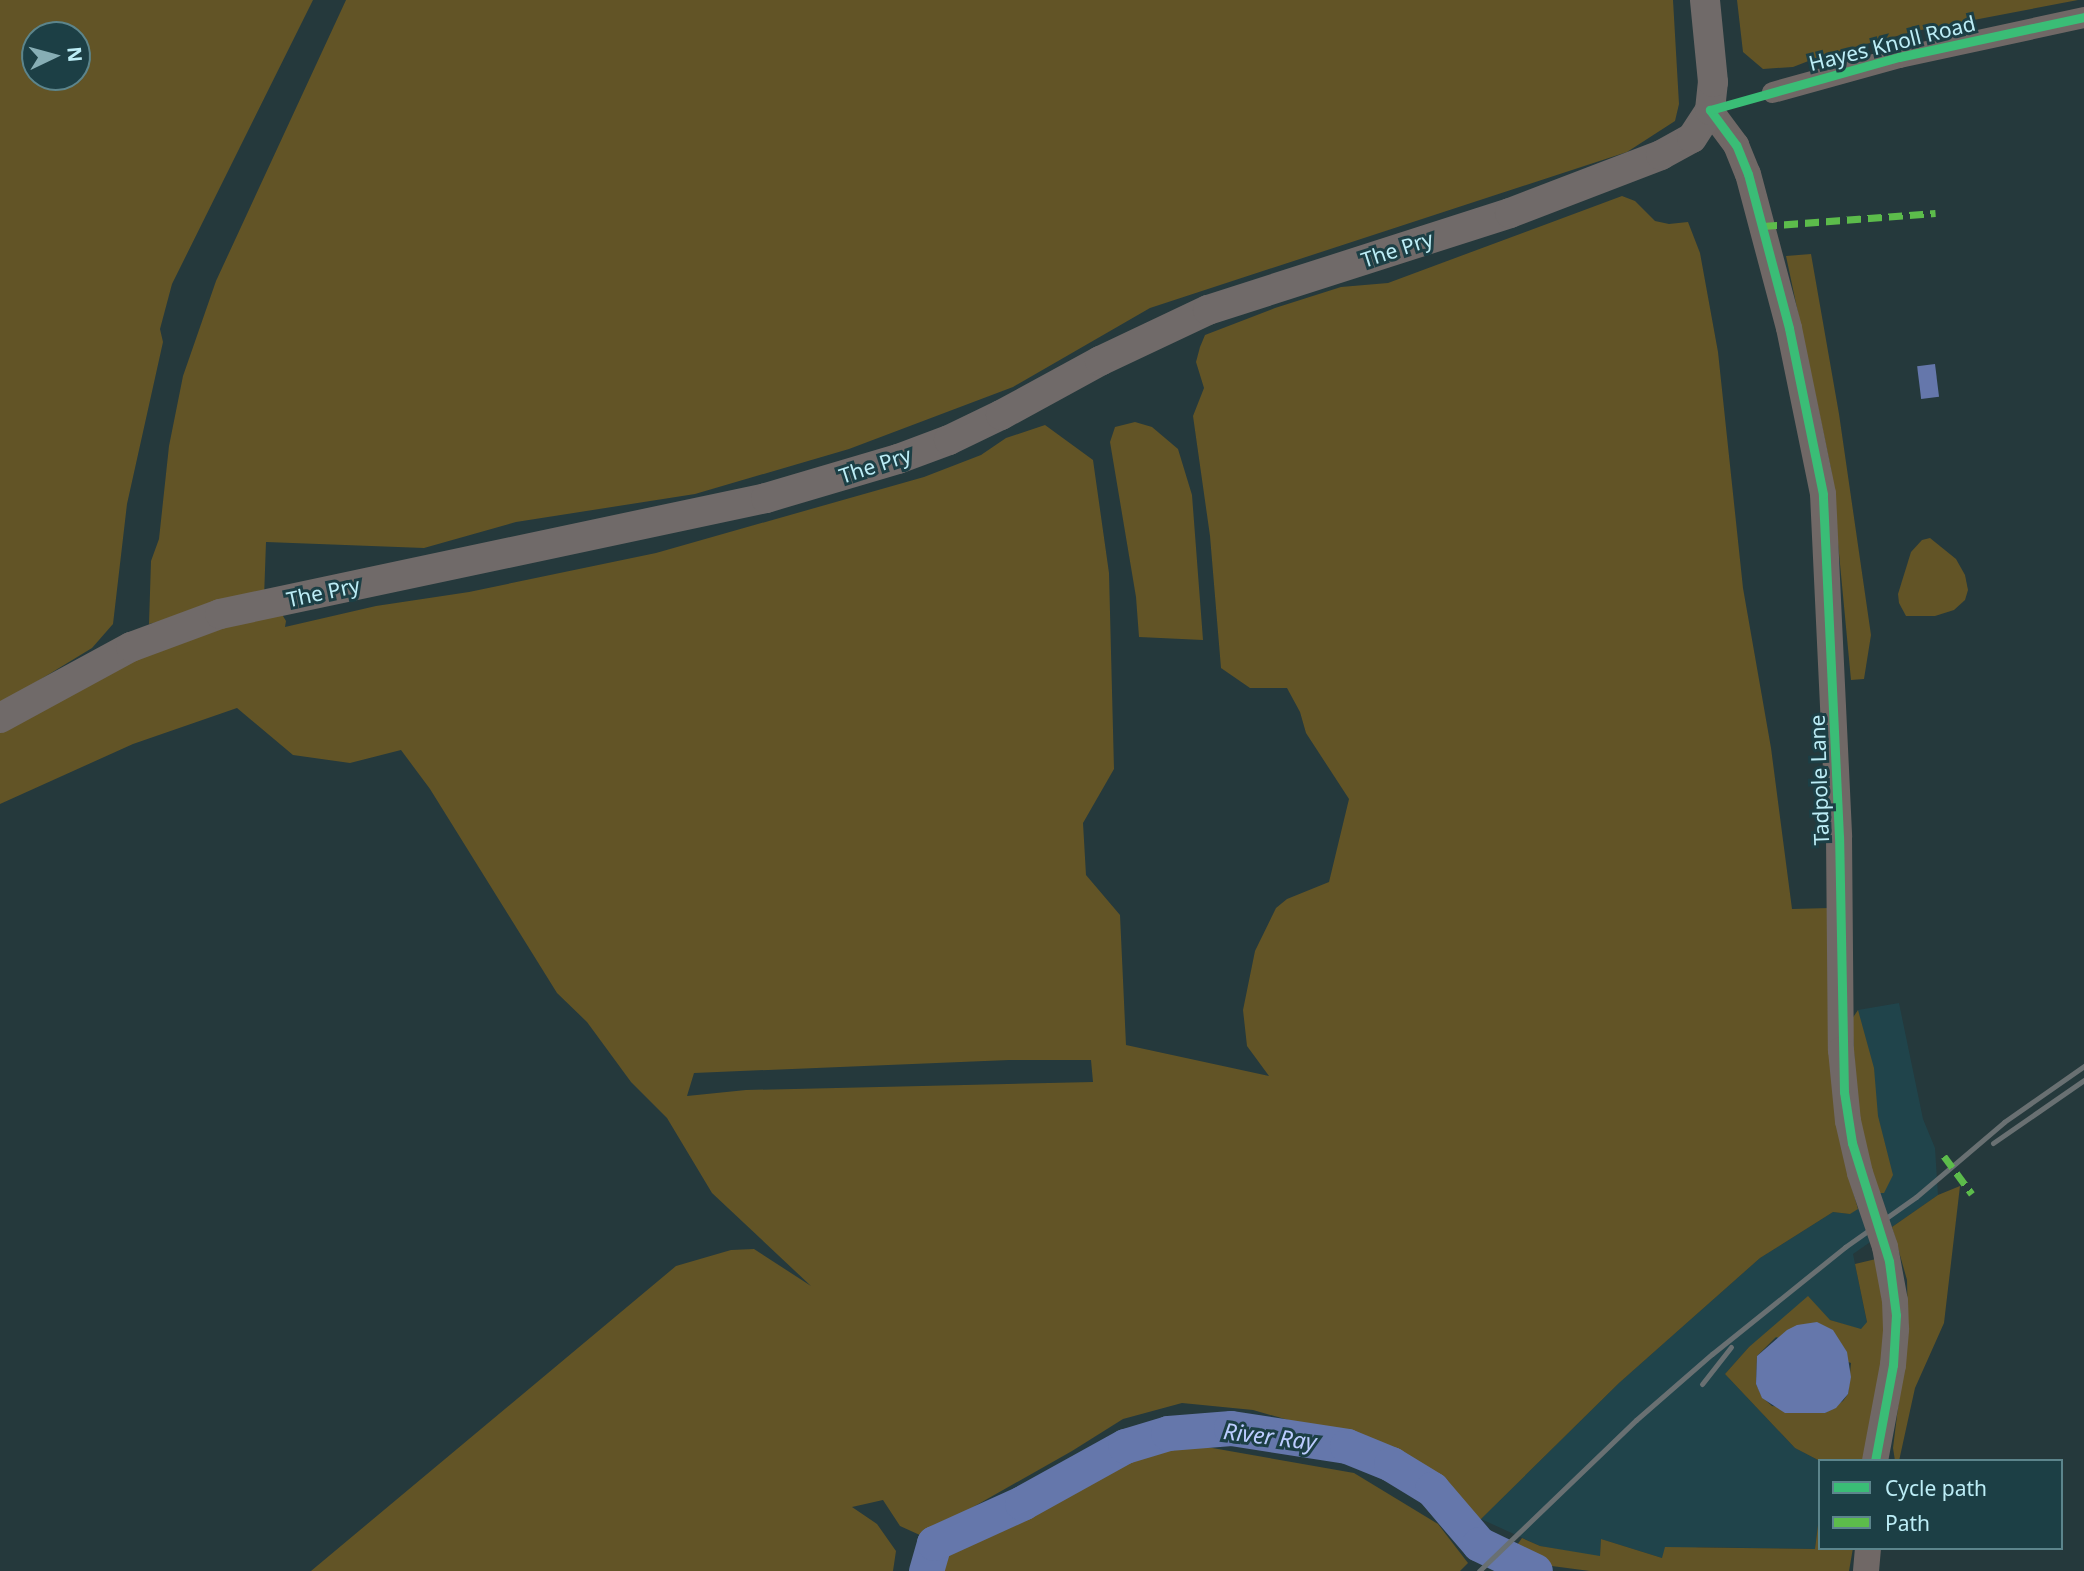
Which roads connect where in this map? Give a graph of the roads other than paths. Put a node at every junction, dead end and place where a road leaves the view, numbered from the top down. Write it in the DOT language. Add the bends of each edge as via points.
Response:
graph roads {
  1 [pos="1705,0"];
  2 [pos="2084,17"];
  3 [pos="1772,92"];
  4 [pos="1710,110"];
  5 [pos="0,718"];
  6 [pos="1875,1459"];
  1 -- 4 [label="main road" via="1713,82"];
  2 -- 3 [label="street, Hayes Knoll Road" via="1899,57"];
  4 -- 5 [label="main road, The Pry" via="1692,138 1661,155 1510,213 1208,310 1100,360 949,440 766,498 220,614 131,647"];
  4 -- 6 [label="street, Tadpole Lane, bridge" via="1736,145 1748,174 1789,328 1822,494 1839,838 1841,1051 1848,1122 1885,1247 1895,1301 1893,1365"];
}
